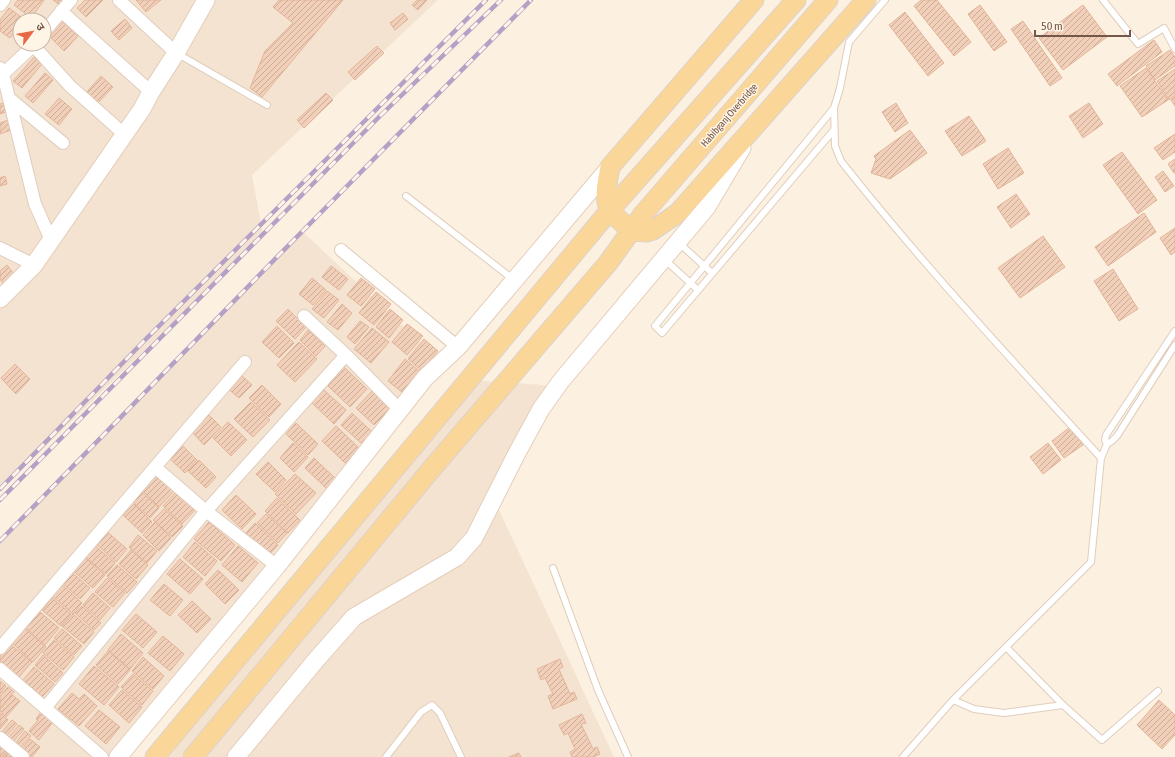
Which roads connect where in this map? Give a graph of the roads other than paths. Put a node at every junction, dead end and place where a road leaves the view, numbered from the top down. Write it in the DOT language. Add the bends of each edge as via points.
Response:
graph roads {
  1 [pos="4,0"];
  2 [pos="71,0"];
  3 [pos="118,0"];
  4 [pos="206,0"];
  5 [pos="754,0"];
  6 [pos="796,0"];
  7 [pos="828,0"];
  8 [pos="866,0"];
  9 [pos="885,0"];
  10 [pos="1103,0"];
  11 [pos="0,5"];
  12 [pos="62,11"];
  13 [pos="52,23"];
  14 [pos="1175,49"];
  15 [pos="25,52"];
  16 [pos="40,52"];
  17 [pos="176,53"];
  18 [pos="2,71"];
  19 [pos="151,92"];
  20 [pos="9,98"];
  21 [pos="266,105"];
  22 [pos="834,108"];
  23 [pos="756,126"];
  24 [pos="833,131"];
  25 [pos="124,134"];
  26 [pos="62,143"];
  27 [pos="610,167"];
  28 [pos="406,196"];
  29 [pos="610,210"];
  30 [pos="632,231"];
  31 [pos="51,240"];
  32 [pos="678,242"];
  33 [pos="0,248"];
  34 [pos="341,250"];
  35 [pos="664,258"];
  36 [pos="34,265"];
  37 [pos="704,265"];
  38 [pos="712,273"];
  39 [pos="514,280"];
  40 [pos="690,283"];
  41 [pos="698,290"];
  42 [pos="0,299"];
  43 [pos="304,316"];
  44 [pos="1175,331"];
  45 [pos="1175,345"];
  46 [pos="458,347"];
  47 [pos="346,355"];
  48 [pos="245,362"];
  49 [pos="401,411"];
  50 [pos="1107,444"];
  51 [pos="1101,458"];
  52 [pos="155,467"];
  53 [pos="206,510"];
  54 [pos="277,566"];
  55 [pos="553,568"];
  56 [pos="1006,647"];
  57 [pos="0,648"];
  58 [pos="1,673"];
  59 [pos="1158,691"];
  60 [pos="953,700"];
  61 [pos="1063,705"];
  62 [pos="45,708"];
  63 [pos="0,738"];
  64 [pos="23,757"];
  65 [pos="102,757"];
  66 [pos="118,757"];
  67 [pos="155,757"];
  68 [pos="193,757"];
  69 [pos="236,757"];
  70 [pos="386,757"];
  71 [pos="461,757"];
  72 [pos="628,757"];
  73 [pos="903,757"];
  1 -- 11 [label="street"];
  2 -- 12 [label="street"];
  3 -- 17 [label="street"];
  4 -- 17 [label="street"];
  5 -- 27 [label="main road"];
  6 -- 29 [label="main road"];
  7 -- 30 [label="main road, Habibganj Overbridge" via="644,213"];
  8 -- 23 [label="main road"];
  9 -- 22 [label="lane" via="849,42"];
  10 -- 14 [label="lane" via="1138,44 1164,28"];
  12 -- 13 [label="street"];
  12 -- 19 [label="street"];
  15 -- 18 [label="street"];
  16 -- 25 [label="street" via="75,91"];
  17 -- 19 [label="street"];
  17 -- 21 [label="lane"];
  18 -- 20 [label="street"];
  19 -- 25 [label="street"];
  20 -- 26 [label="street"];
  20 -- 31 [label="street" via="35,204"];
  22 -- 24 [label="lane"];
  22 -- 37 [label="lane"];
  23 -- 30 [label="main road" via="678,213 648,232"];
  23 -- 32 [label="street" via="707,207"];
  24 -- 38 [label="lane"];
  24 -- 51 [label="lane" via="841,161 876,206"];
  25 -- 31 [label="street"];
  27 -- 29 [label="main road" via="606,187"];
  27 -- 39 [label="street"];
  28 -- 39 [label="lane"];
  29 -- 30 [label="main road"];
  29 -- 67 [label="main road"];
  30 -- 68 [label="main road, Habibganj Overbridge" via="608,263 434,466"];
  31 -- 36 [label="street"];
  32 -- 35 [label="street"];
  32 -- 37 [label="lane"];
  33 -- 36 [label="street"];
  34 -- 46 [label="street"];
  35 -- 40 [label="lane"];
  35 -- 69 [label="street" via="561,381 517,453 474,538 457,557 354,617"];
  36 -- 42 [label="street"];
  37 -- 38 [label="lane"];
  37 -- 40 [label="lane"];
  38 -- 41 [label="lane"];
  39 -- 46 [label="street"];
  40 -- 41 [label="lane"];
  40 -- 41 [label="lane" via="655,326 662,333"];
  43 -- 47 [label="street"];
  44 -- 50 [label="lane" via="1106,435"];
  45 -- 50 [label="lane" via="1117,436"];
  46 -- 49 [label="street" via="430,373"];
  47 -- 49 [label="street"];
  47 -- 53 [label="street"];
  48 -- 52 [label="street"];
  49 -- 54 [label="street"];
  50 -- 51 [label="lane"];
  51 -- 56 [label="lane" via="1091,562"];
  52 -- 53 [label="street"];
  52 -- 57 [label="street"];
  53 -- 54 [label="street"];
  53 -- 62 [label="street"];
  54 -- 66 [label="street"];
  55 -- 72 [label="lane" via="598,690"];
  56 -- 60 [label="lane"];
  56 -- 61 [label="lane"];
  58 -- 62 [label="street"];
  59 -- 61 [label="lane" via="1102,740"];
  60 -- 61 [label="lane" via="974,709 1004,713"];
  60 -- 73 [label="lane"];
  62 -- 65 [label="street"];
  63 -- 64 [label="street"];
  70 -- 71 [label="lane" via="421,712 432,705 440,713"];
}
